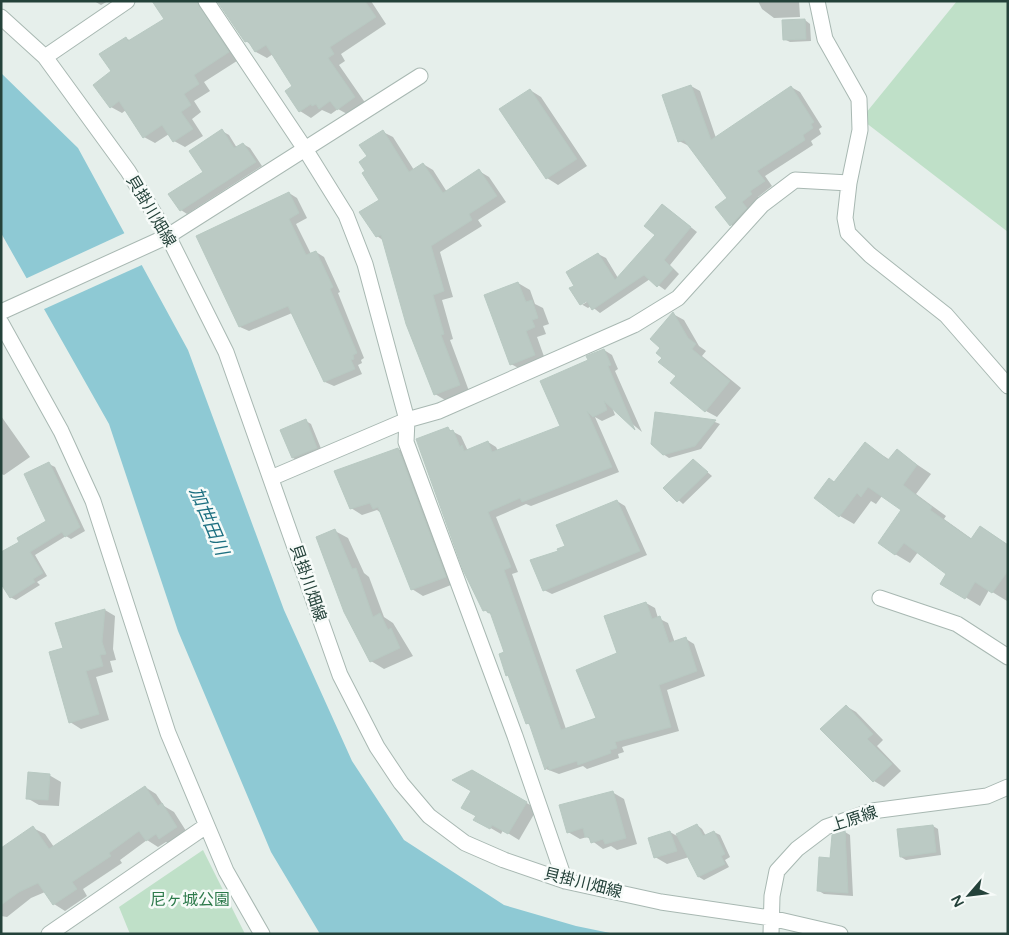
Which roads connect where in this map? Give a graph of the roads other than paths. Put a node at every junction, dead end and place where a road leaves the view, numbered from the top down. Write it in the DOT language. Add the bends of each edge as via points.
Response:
graph roads {
  1 [pos="127,1"];
  2 [pos="206,1"];
  3 [pos="817,1"];
  4 [pos="1,17"];
  5 [pos="45,57"];
  6 [pos="420,76"];
  7 [pos="306,149"];
  8 [pos="849,183"];
  9 [pos="161,239"];
  10 [pos="6,310"];
  11 [pos="1,323"];
  12 [pos="1008,386"];
  13 [pos="407,420"];
  14 [pos="271,478"];
  15 [pos="880,598"];
  16 [pos="1008,657"];
  17 [pos="1008,787"];
  18 [pos="206,826"];
  19 [pos="565,881"];
  20 [pos="771,926"];
  21 [pos="50,934"];
  22 [pos="262,934"];
  23 [pos="840,934"];
  1 -- 5 [label="street"];
  2 -- 7 [label="street"];
  3 -- 8 [label="street" via="825,39 859,99 860,130"];
  4 -- 5 [label="street, 貝掛川畑線"];
  5 -- 9 [label="street, 貝掛川畑線" via="128,171"];
  6 -- 7 [label="street"];
  7 -- 9 [label="street"];
  7 -- 13 [label="street" via="346,216 365,264"];
  8 -- 12 [label="street" via="845,218 848,233 870,255 946,315"];
  8 -- 13 [label="street" via="795,180 762,205 678,298 634,325 439,411"];
  9 -- 10 [label="street"];
  9 -- 14 [label="street, 貝掛川畑線" via="226,352"];
  11 -- 18 [label="street" via="61,431 93,502 168,733"];
  13 -- 14 [label="street"];
  13 -- 19 [label="street" via="406,442"];
  14 -- 19 [label="street, 貝掛川畑線" via="340,675 377,747 401,782 429,816 465,844"];
  15 -- 16 [label="street" via="957,624"];
  17 -- 20 [label="street, 上原線" via="987,796 872,811 826,827 797,849 778,871"];
  18 -- 21 [label="street"];
  18 -- 22 [label="street" via="226,871"];
  19 -- 20 [label="street, 貝掛川畑線"];
  20 -- 23 [label="street, 貝掛川畑線" via="795,924"];
}
